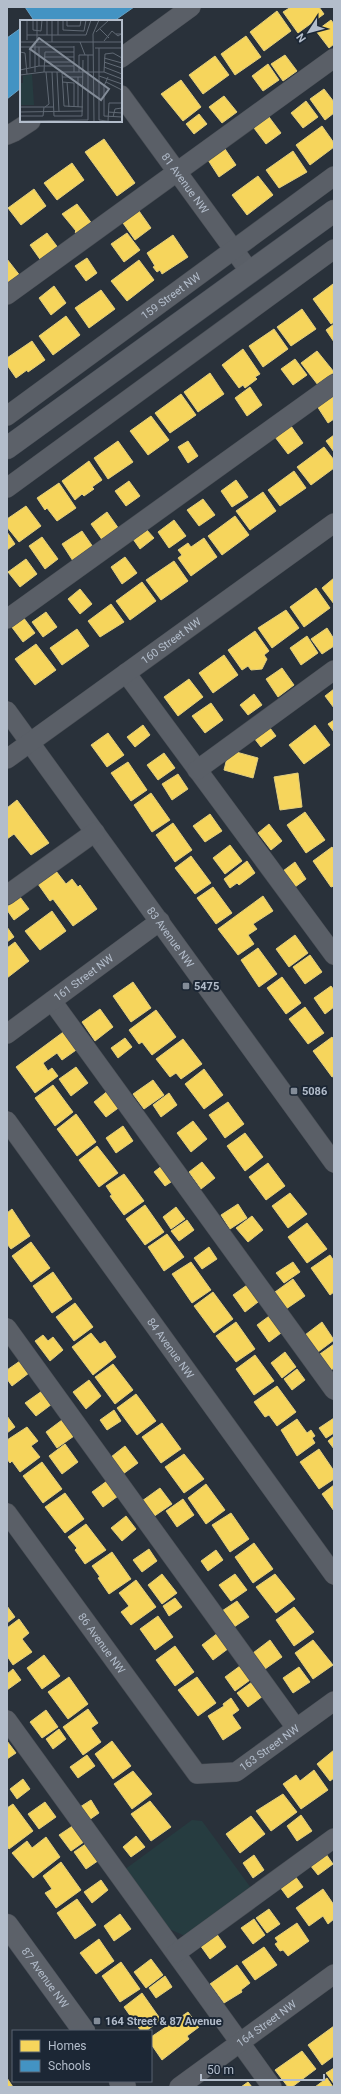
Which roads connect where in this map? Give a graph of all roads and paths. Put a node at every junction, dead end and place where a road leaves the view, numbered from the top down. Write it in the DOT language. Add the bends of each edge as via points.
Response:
graph roads {
  1 [pos="191,7"];
  2 [pos="122,57"];
  3 [pos="334,58"];
  4 [pos="122,96"];
  5 [pos="29,122"];
  6 [pos="7,135"];
  7 [pos="177,172"];
  8 [pos="334,176"];
  9 [pos="334,211"];
  10 [pos="233,249"];
  11 [pos="334,249"];
  12 [pos="250,272"];
  13 [pos="7,295"];
  14 [pos="334,384"];
  15 [pos="7,416"];
  16 [pos="7,448"];
  17 [pos="7,488"];
  18 [pos="334,523"];
  19 [pos="7,619"];
  20 [pos="334,670"];
  21 [pos="126,673"];
  22 [pos="7,711"];
  23 [pos="30,742"];
  24 [pos="7,759"];
  25 [pos="197,770"];
  26 [pos="95,832"];
  27 [pos="7,895"];
  28 [pos="160,921"];
  29 [pos="334,955"];
  30 [pos="52,1001"];
  31 [pos="7,1034"];
  32 [pos="7,1121"];
  33 [pos="334,1162"];
  34 [pos="7,1328"];
  35 [pos="334,1390"];
  36 [pos="7,1513"];
  37 [pos="334,1575"];
  38 [pos="334,1701"];
  39 [pos="7,1720"];
  40 [pos="296,1728"];
  41 [pos="197,1774"];
  42 [pos="334,1838"];
  43 [pos="7,1925"];
  44 [pos="176,1953"];
  45 [pos="334,1974"];
  46 [pos="83,2030"];
  47 [pos="240,2042"];
  48 [pos="179,2087"];
  49 [pos="272,2087"];
  1 -- 2 [label="street"];
  3 -- 7 [label="street"];
  4 -- 7 [label="street, 81 Avenue NW"];
  5 -- 6 [label="street"];
  7 -- 10 [label="street, 81 Avenue NW"];
  7 -- 13 [label="street"];
  8 -- 10 [label="street, 159 Street NW"];
  9 -- 12 [label="main road"];
  10 -- 12 [label="street, 81 Avenue NW"];
  10 -- 15 [label="street, 159 Street NW"];
  11 -- 17 [label="street"];
  12 -- 16 [label="main road"];
  14 -- 19 [label="street"];
  18 -- 21 [label="street, 160 Street NW"];
  20 -- 25 [label="street"];
  21 -- 23 [label="street, 160 Street NW"];
  21 -- 25 [label="street"];
  22 -- 23 [label="street, 83 Avenue NW"];
  23 -- 24 [label="street, 160 Street NW"];
  23 -- 26 [label="street, 83 Avenue NW"];
  25 -- 29 [label="street"];
  26 -- 27 [label="street"];
  26 -- 28 [label="street, 83 Avenue NW"];
  28 -- 30 [label="street, 161 Street NW"];
  28 -- 33 [label="street, 83 Avenue NW"];
  30 -- 31 [label="street, 161 Street NW"];
  30 -- 35 [label="street"];
  32 -- 37 [label="street, 84 Avenue NW"];
  34 -- 40 [label="street"];
  36 -- 41 [label="street, 86 Avenue NW"];
  38 -- 40 [label="street, 163 Street NW"];
  39 -- 44 [label="street"];
  40 -- 41 [label="street, 163 Street NW" via="236,1772"];
  42 -- 44 [label="street"];
  43 -- 46 [label="main road, 87 Avenue NW"];
  44 -- 47 [label="street"];
  45 -- 47 [label="street, 164 Street NW"];
  47 -- 48 [label="street, 164 Street NW"];
  47 -- 49 [label="street"];
}
